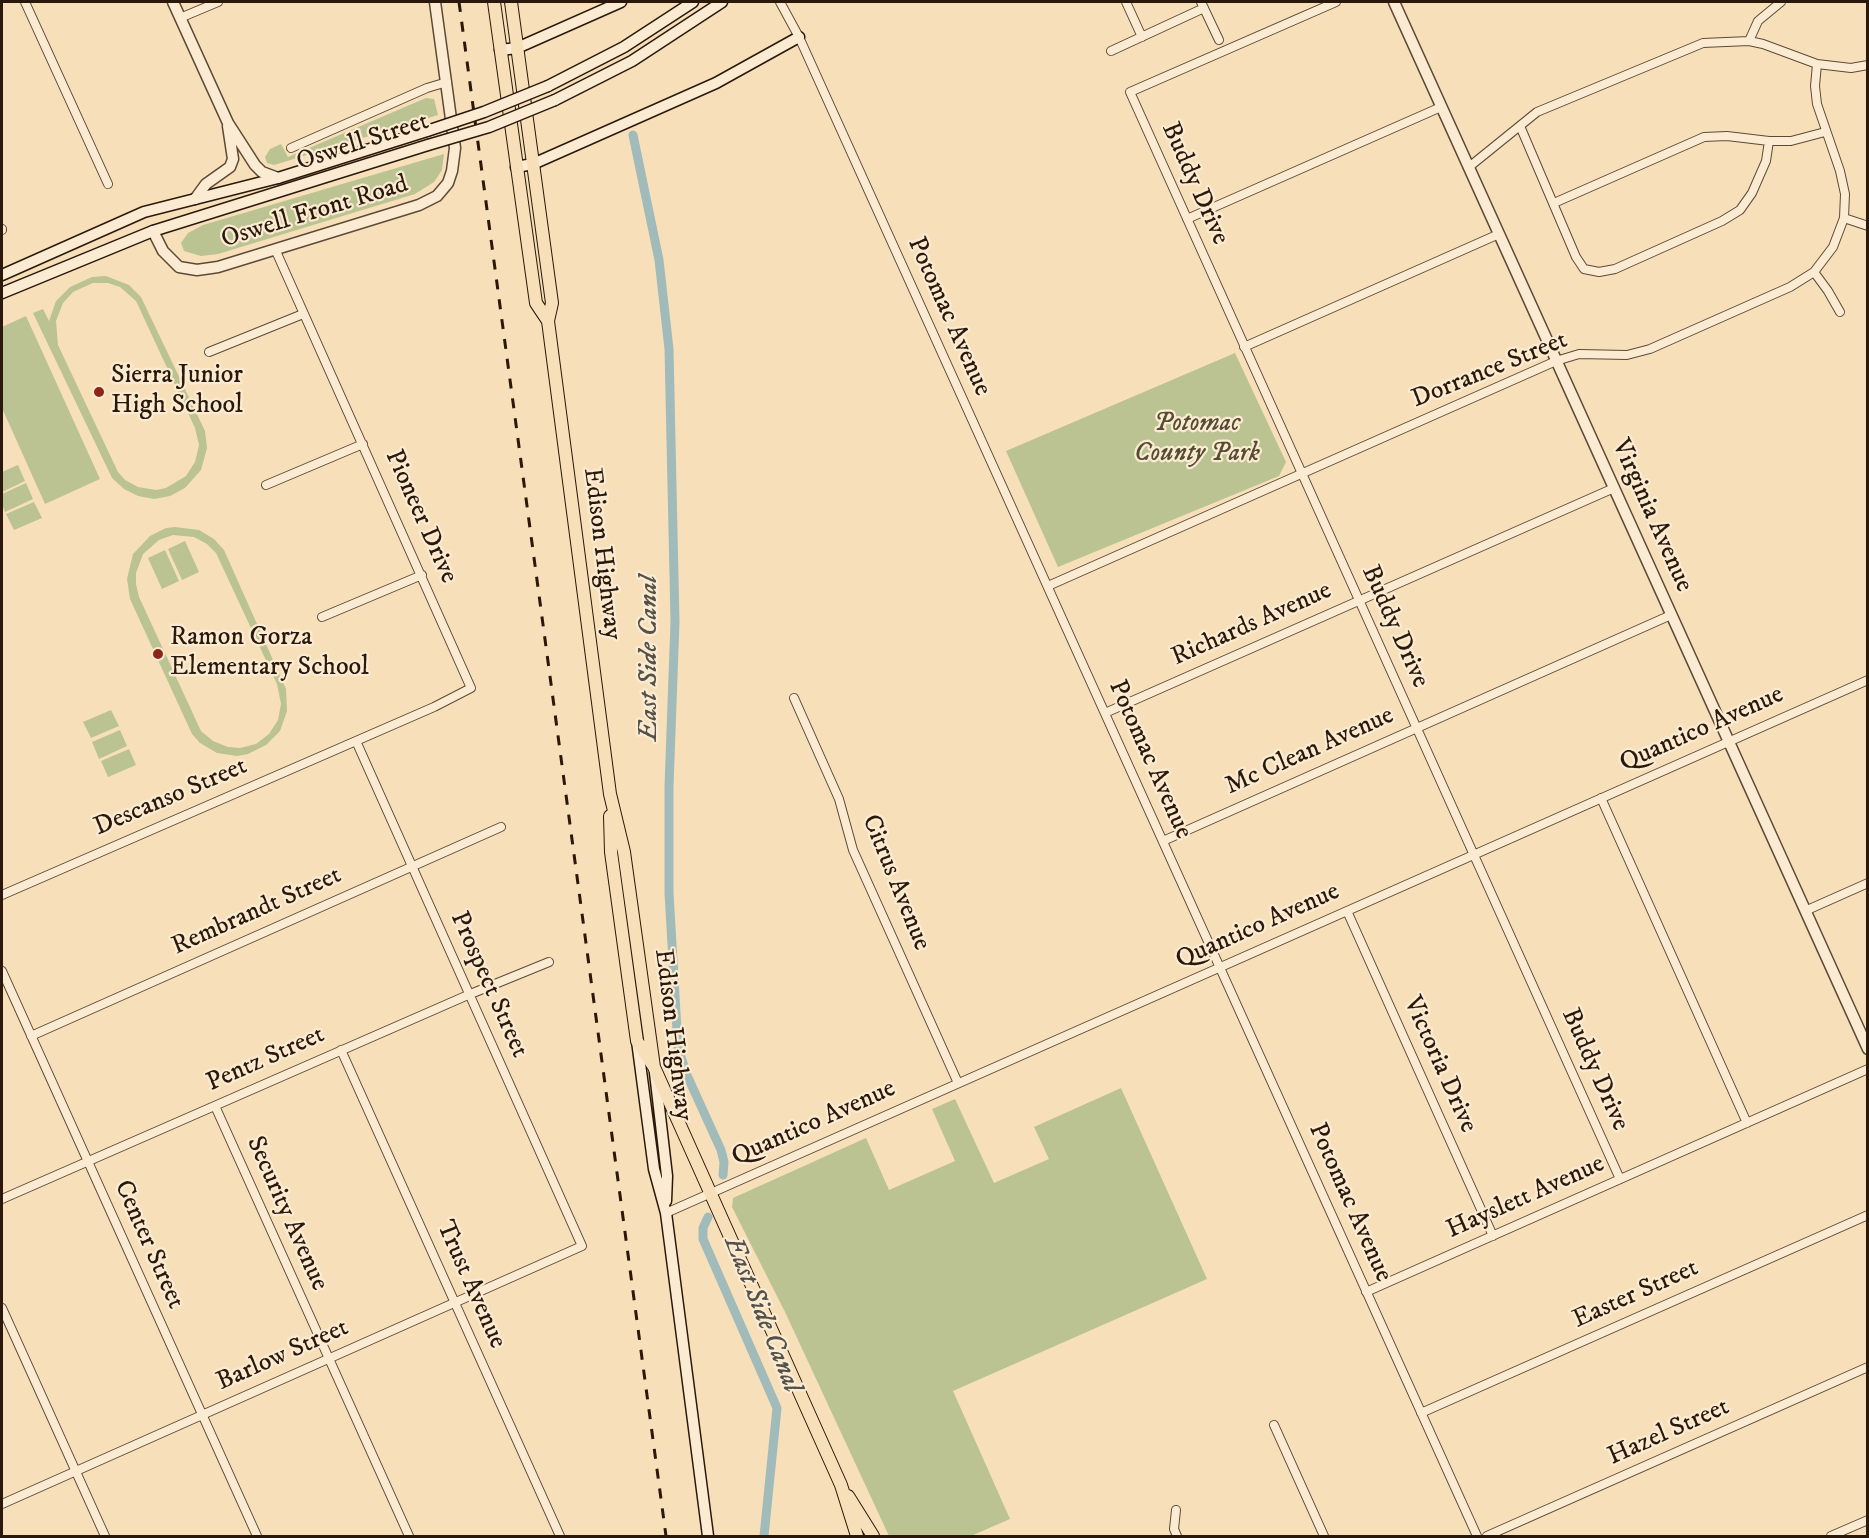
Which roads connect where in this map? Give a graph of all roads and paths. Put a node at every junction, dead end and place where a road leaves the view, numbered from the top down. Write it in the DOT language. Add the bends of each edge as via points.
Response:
graph roads {
  1 [pos="24,2"];
  2 [pos="173,2"];
  3 [pos="218,2"];
  4 [pos="435,2"];
  5 [pos="494,2"];
  6 [pos="511,2"];
  7 [pos="621,2"];
  8 [pos="693,2"];
  9 [pos="722,2"];
  10 [pos="780,2"];
  11 [pos="1126,2"];
  12 [pos="1336,2"];
  13 [pos="1394,2"];
  14 [pos="1781,2"];
  15 [pos="1203,5"];
  16 [pos="180,18"];
  17 [pos="800,37"];
  18 [pos="1142,37"];
  19 [pos="1219,40"];
  20 [pos="1749,41"];
  21 [pos="517,48"];
  22 [pos="500,50"];
  23 [pos="1111,51"];
  24 [pos="1817,64"];
  25 [pos="1868,65"];
  26 [pos="447,82"];
  27 [pos="1442,107"];
  28 [pos="228,123"];
  29 [pos="1520,126"];
  30 [pos="1825,132"];
  31 [pos="1769,141"];
  32 [pos="291,148"];
  33 [pos="533,164"];
  34 [pos="516,166"];
  35 [pos="1468,167"];
  36 [pos="278,178"];
  37 [pos="108,184"];
  38 [pos="195,199"];
  39 [pos="1554,203"];
  40 [pos="1844,218"];
  41 [pos="1187,219"];
  42 [pos="1868,226"];
  43 [pos="153,231"];
  44 [pos="1499,234"];
  45 [pos="275,249"];
  46 [pos="1814,272"];
  47 [pos="2,275"];
  48 [pos="2,293"];
  49 [pos="1839,312"];
  50 [pos="303,314"];
  51 [pos="548,321"];
  52 [pos="1245,347"];
  53 [pos="209,352"];
  54 [pos="1556,361"];
  55 [pos="363,444"];
  56 [pos="1302,473"];
  57 [pos="266,485"];
  58 [pos="1614,488"];
  59 [pos="422,575"];
  60 [pos="1048,586"];
  61 [pos="1359,600"];
  62 [pos="1671,615"];
  63 [pos="322,617"];
  64 [pos="1868,680"];
  65 [pos="794,698"];
  66 [pos="1105,713"];
  67 [pos="1417,728"];
  68 [pos="356,741"];
  69 [pos="1729,742"];
  70 [pos="610,794"];
  71 [pos="1601,798"];
  72 [pos="501,827"];
  73 [pos="1163,841"];
  74 [pos="1474,855"];
  75 [pos="412,867"];
  76 [pos="1868,883"];
  77 [pos="2,895"];
  78 [pos="1805,910"];
  79 [pos="1347,911"];
  80 [pos="549,962"];
  81 [pos="1220,967"];
  82 [pos="2,971"];
  83 [pos="468,994"];
  84 [pos="31,1036"];
  85 [pos="637,1041"];
  86 [pos="1868,1049"];
  87 [pos="341,1050"];
  88 [pos="654,1067"];
  89 [pos="1868,1069"];
  90 [pos="958,1083"];
  91 [pos="214,1106"];
  92 [pos="1747,1123"];
  93 [pos="88,1162"];
  94 [pos="1620,1179"];
  95 [pos="711,1193"];
  96 [pos="2,1199"];
  97 [pos="666,1213"];
  98 [pos="1868,1215"];
  99 [pos="1493,1236"];
  100 [pos="582,1246"];
  101 [pos="1366,1292"];
  102 [pos="455,1302"];
  103 [pos="2,1308"];
  104 [pos="328,1359"];
  105 [pos="1868,1367"];
  106 [pos="1421,1413"];
  107 [pos="202,1415"];
  108 [pos="1274,1425"];
  109 [pos="75,1471"];
  110 [pos="841,1485"];
  111 [pos="2,1504"];
  112 [pos="1176,1510"];
  113 [pos="1868,1520"];
  114 [pos="105,1536"];
  115 [pos="257,1536"];
  116 [pos="409,1536"];
  117 [pos="560,1536"];
  118 [pos="708,1536"];
  119 [pos="857,1536"];
  120 [pos="873,1536"];
  121 [pos="1177,1536"];
  122 [pos="1324,1536"];
  123 [pos="1476,1536"];
  124 [pos="1487,1536"];
  125 [pos="1831,1536"];
  1 -- 37 [label="street"];
  2 -- 16 [label="main road"];
  3 -- 16 [label="street"];
  4 -- 26 [label="main road, Oswell Front Road"];
  5 -- 22 [label="main road, Edison Highway"];
  6 -- 21 [label="main road, Edison Highway"];
  7 -- 21 [label="main road"];
  8 -- 36 [label="main road, Oswell Street, bridge" via="624,48 548,86 484,112"];
  9 -- 43 [label="main road, Oswell Street, bridge" via="632,61 555,100 489,127"];
  10 -- 17 [label="street, Potomac Avenue"];
  11 -- 18 [label="street"];
  12 -- 41 [label="street, Buddy Drive" via="1130,92"];
  13 -- 27 [label="main road, Virginia Avenue"];
  14 -- 20 [label="street" via="1758,21"];
  15 -- 18 [label="street"];
  15 -- 19 [label="street"];
  16 -- 28 [label="main road"];
  17 -- 33 [label="main road" via="716,83"];
  17 -- 60 [label="street, Potomac Avenue"];
  18 -- 23 [label="street"];
  20 -- 24 [label="street"];
  20 -- 29 [label="street" via="1703,43 1537,112"];
  21 -- 22 [label="main road"];
  21 -- 33 [label="main road, Edison Highway"];
  22 -- 34 [label="main road, Edison Highway"];
  24 -- 25 [label="street" via="1851,68"];
  24 -- 30 [label="street, Dorrance Street" via="1817,104"];
  26 -- 32 [label="street, Oswell Street"];
  26 -- 45 [label="main road, Oswell Front Road" via="455,148 448,183 437,196 426,203"];
  27 -- 35 [label="main road, Virginia Avenue"];
  27 -- 41 [label="street"];
  28 -- 36 [label="main road" via="255,165"];
  28 -- 38 [label="main road" via="233,159 230,167 206,184"];
  29 -- 35 [label="street"];
  29 -- 39 [label="street"];
  30 -- 31 [label="street" via="1791,141"];
  30 -- 40 [label="street, Dorrance Street" via="1840,171 1845,194"];
  31 -- 39 [label="street" via="1704,137"];
  31 -- 39 [label="street" via="1766,161 1740,210 1616,269 1584,269"];
  33 -- 34 [label="main road"];
  33 -- 51 [label="main road, Edison Highway" via="552,303"];
  34 -- 51 [label="main road, Edison Highway" via="536,303"];
  35 -- 44 [label="main road, Virginia Avenue"];
  36 -- 38 [label="main road, Oswell Street"];
  38 -- 47 [label="main road, Oswell Street" via="144,212"];
  40 -- 42 [label="street"];
  40 -- 46 [label="street, Dorrance Street" via="1833,247"];
  41 -- 52 [label="street, Buddy Drive"];
  43 -- 45 [label="main road, Oswell Front Road" via="163,251 179,267 197,270"];
  43 -- 48 [label="main road, Oswell Street"];
  44 -- 52 [label="street"];
  44 -- 54 [label="main road, Virginia Avenue"];
  45 -- 50 [label="street, Pioneer Drive"];
  46 -- 49 [label="street"];
  46 -- 54 [label="street, Dorrance Street" via="1790,287 1650,349 1627,355 1579,354"];
  50 -- 53 [label="street"];
  50 -- 55 [label="street, Pioneer Drive"];
  51 -- 70 [label="main road, Edison Highway"];
  52 -- 56 [label="street, Buddy Drive"];
  54 -- 56 [label="street, Dorrance Street"];
  54 -- 58 [label="main road, Virginia Avenue"];
  55 -- 57 [label="street"];
  55 -- 59 [label="street, Pioneer Drive"];
  56 -- 60 [label="street, Dorrance Street"];
  56 -- 61 [label="street, Buddy Drive"];
  58 -- 61 [label="street, Richards Avenue"];
  58 -- 62 [label="main road, Virginia Avenue"];
  59 -- 63 [label="street"];
  59 -- 68 [label="street, Pioneer Drive" via="471,688"];
  60 -- 66 [label="street, Potomac Avenue"];
  61 -- 66 [label="street, Richards Avenue"];
  61 -- 67 [label="street, Buddy Drive"];
  62 -- 67 [label="street, Mc Clean Avenue"];
  62 -- 69 [label="main road, Virginia Avenue"];
  64 -- 69 [label="street, Quantico Avenue"];
  65 -- 90 [label="street, Citrus Avenue" via="839,799 855,854"];
  66 -- 73 [label="street, Potomac Avenue"];
  67 -- 73 [label="street, Mc Clean Avenue"];
  67 -- 74 [label="street, Buddy Drive"];
  68 -- 75 [label="street, Prospect Street"];
  68 -- 77 [label="street, Descanso Street"];
  69 -- 71 [label="street, Quantico Avenue"];
  69 -- 78 [label="main road, Virginia Avenue"];
  70 -- 85 [label="main road, Edison Highway" via="611,852"];
  70 -- 88 [label="main road, Edison Highway" via="624,852"];
  71 -- 74 [label="street, Quantico Avenue"];
  71 -- 92 [label="street"];
  72 -- 75 [label="street, Rembrandt Street"];
  73 -- 81 [label="street, Potomac Avenue"];
  74 -- 79 [label="street, Quantico Avenue"];
  74 -- 94 [label="street, Buddy Drive"];
  75 -- 83 [label="street, Prospect Street"];
  75 -- 84 [label="street, Rembrandt Street"];
  76 -- 78 [label="street"];
  78 -- 86 [label="main road, Virginia Avenue"];
  79 -- 81 [label="street, Quantico Avenue"];
  79 -- 99 [label="street, Victoria Drive"];
  80 -- 83 [label="street, Pentz Street"];
  81 -- 90 [label="street, Quantico Avenue"];
  81 -- 101 [label="street, Potomac Avenue"];
  82 -- 84 [label="street, Center Street"];
  83 -- 87 [label="street, Pentz Street"];
  83 -- 100 [label="street, Prospect Street"];
  84 -- 93 [label="street, Center Street"];
  85 -- 88 [label="main road"];
  85 -- 97 [label="main road, Edison Highway" via="654,1169"];
  87 -- 91 [label="street, Pentz Street"];
  87 -- 102 [label="street, Trust Avenue"];
  88 -- 95 [label="main road"];
  88 -- 97 [label="main road, Edison Highway" via="667,1176"];
  89 -- 92 [label="street, Hayslett Avenue"];
  90 -- 95 [label="street, Quantico Avenue"];
  91 -- 93 [label="street, Pentz Street"];
  91 -- 104 [label="street, Security Avenue"];
  92 -- 94 [label="street, Hayslett Avenue"];
  93 -- 96 [label="street, Pentz Street"];
  93 -- 107 [label="street, Center Street"];
  94 -- 99 [label="street, Hayslett Avenue"];
  95 -- 97 [label="street, Quantico Avenue"];
  95 -- 110 [label="main road"];
  97 -- 118 [label="main road, Edison Highway"];
  98 -- 106 [label="street, Easter Street"];
  99 -- 101 [label="street, Hayslett Avenue"];
  100 -- 102 [label="street, Barlow Street"];
  101 -- 106 [label="street, Potomac Avenue"];
  102 -- 104 [label="street, Barlow Street"];
  102 -- 117 [label="street, Trust Avenue"];
  103 -- 109 [label="street"];
  104 -- 107 [label="street, Barlow Street"];
  104 -- 116 [label="street, Security Avenue"];
  105 -- 124 [label="street, Hazel Street"];
  106 -- 123 [label="street, Potomac Avenue"];
  107 -- 109 [label="street, Barlow Street"];
  107 -- 115 [label="street, Center Street"];
  108 -- 122 [label="street"];
  109 -- 111 [label="street, Barlow Street"];
  109 -- 114 [label="street"];
  110 -- 119 [label="main road"];
  110 -- 120 [label="main road"];
  112 -- 121 [label="street"];
  113 -- 125 [label="street"];
}
